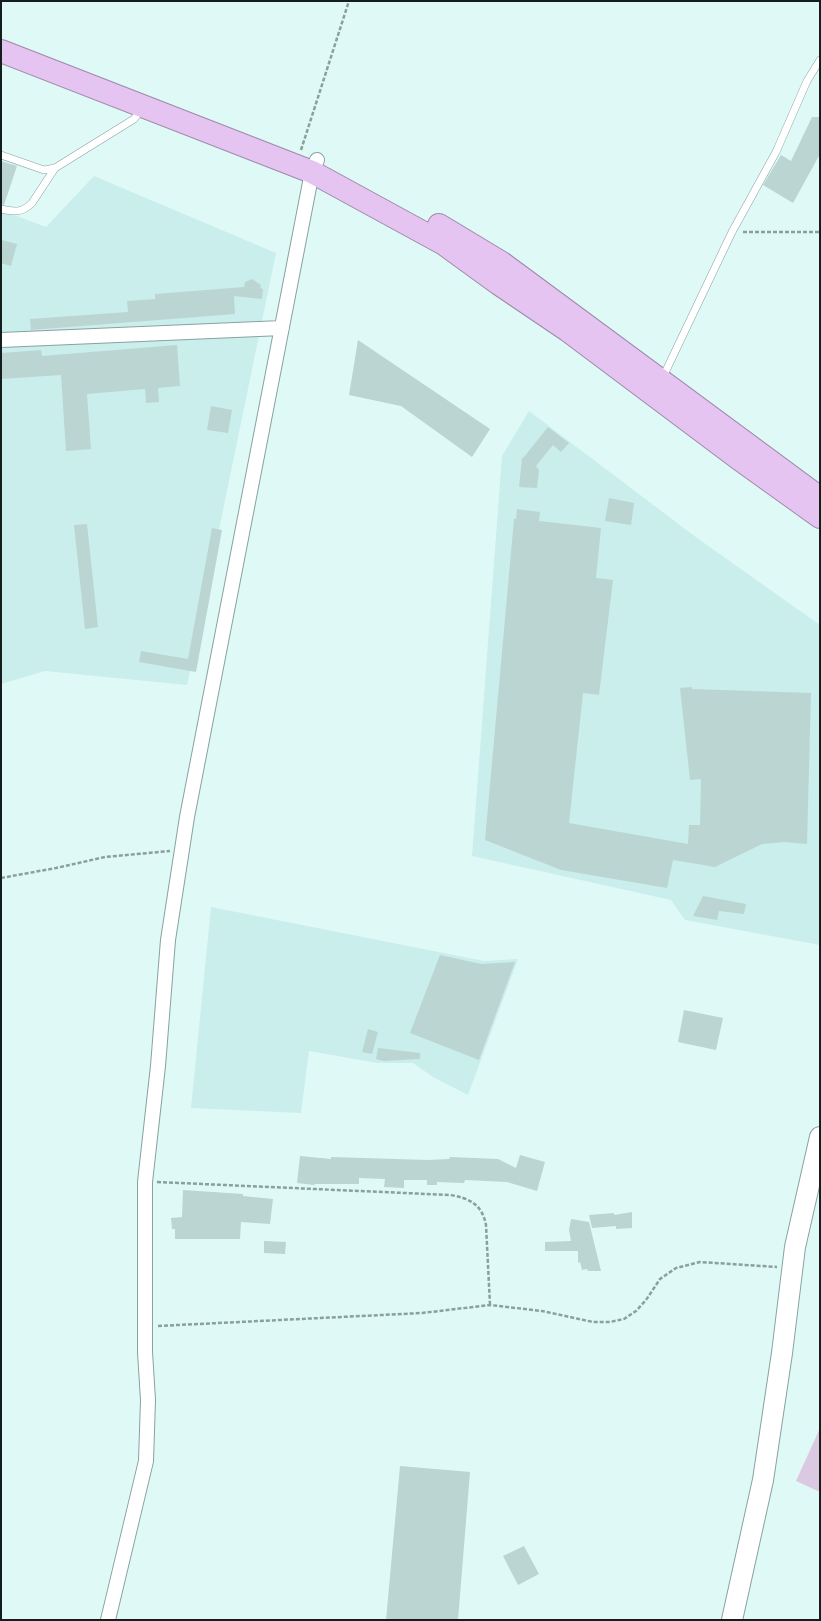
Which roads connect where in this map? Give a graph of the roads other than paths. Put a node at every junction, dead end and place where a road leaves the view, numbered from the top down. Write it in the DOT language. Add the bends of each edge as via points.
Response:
graph roads {
  1 [pos="1,35"];
  2 [pos="1,51"];
  3 [pos="820,60"];
  4 [pos="144,106"];
  5 [pos="1,155"];
  6 [pos="310,162"];
  7 [pos="55,168"];
  8 [pos="1,208"];
  9 [pos="282,328"];
  10 [pos="1,340"];
  11 [pos="661,381"];
  12 [pos="820,498"];
  13 [pos="820,517"];
  14 [pos="820,1137"];
  15 [pos="108,1620"];
  16 [pos="732,1620"];
  1 -- 6 [label="highway"];
  2 -- 4 [label="highway"];
  3 -- 11 [label="lane" via="807,81 776,152 732,232"];
  4 -- 6 [label="highway"];
  4 -- 7 [label="lane" via="134,119"];
  5 -- 7 [label="lane" via="44,170"];
  6 -- 9 [label="street"];
  6 -- 11 [label="highway" via="451,232 502,263"];
  6 -- 13 [label="highway" via="444,244 568,330"];
  7 -- 8 [label="lane" via="28,208 16,212"];
  9 -- 10 [label="street"];
  9 -- 15 [label="street" via="215,665 187,816 168,940 145,1182 144,1352 148,1400 146,1461"];
  11 -- 12 [label="highway"];
  14 -- 16 [label="street" via="795,1247 763,1480"];
}
